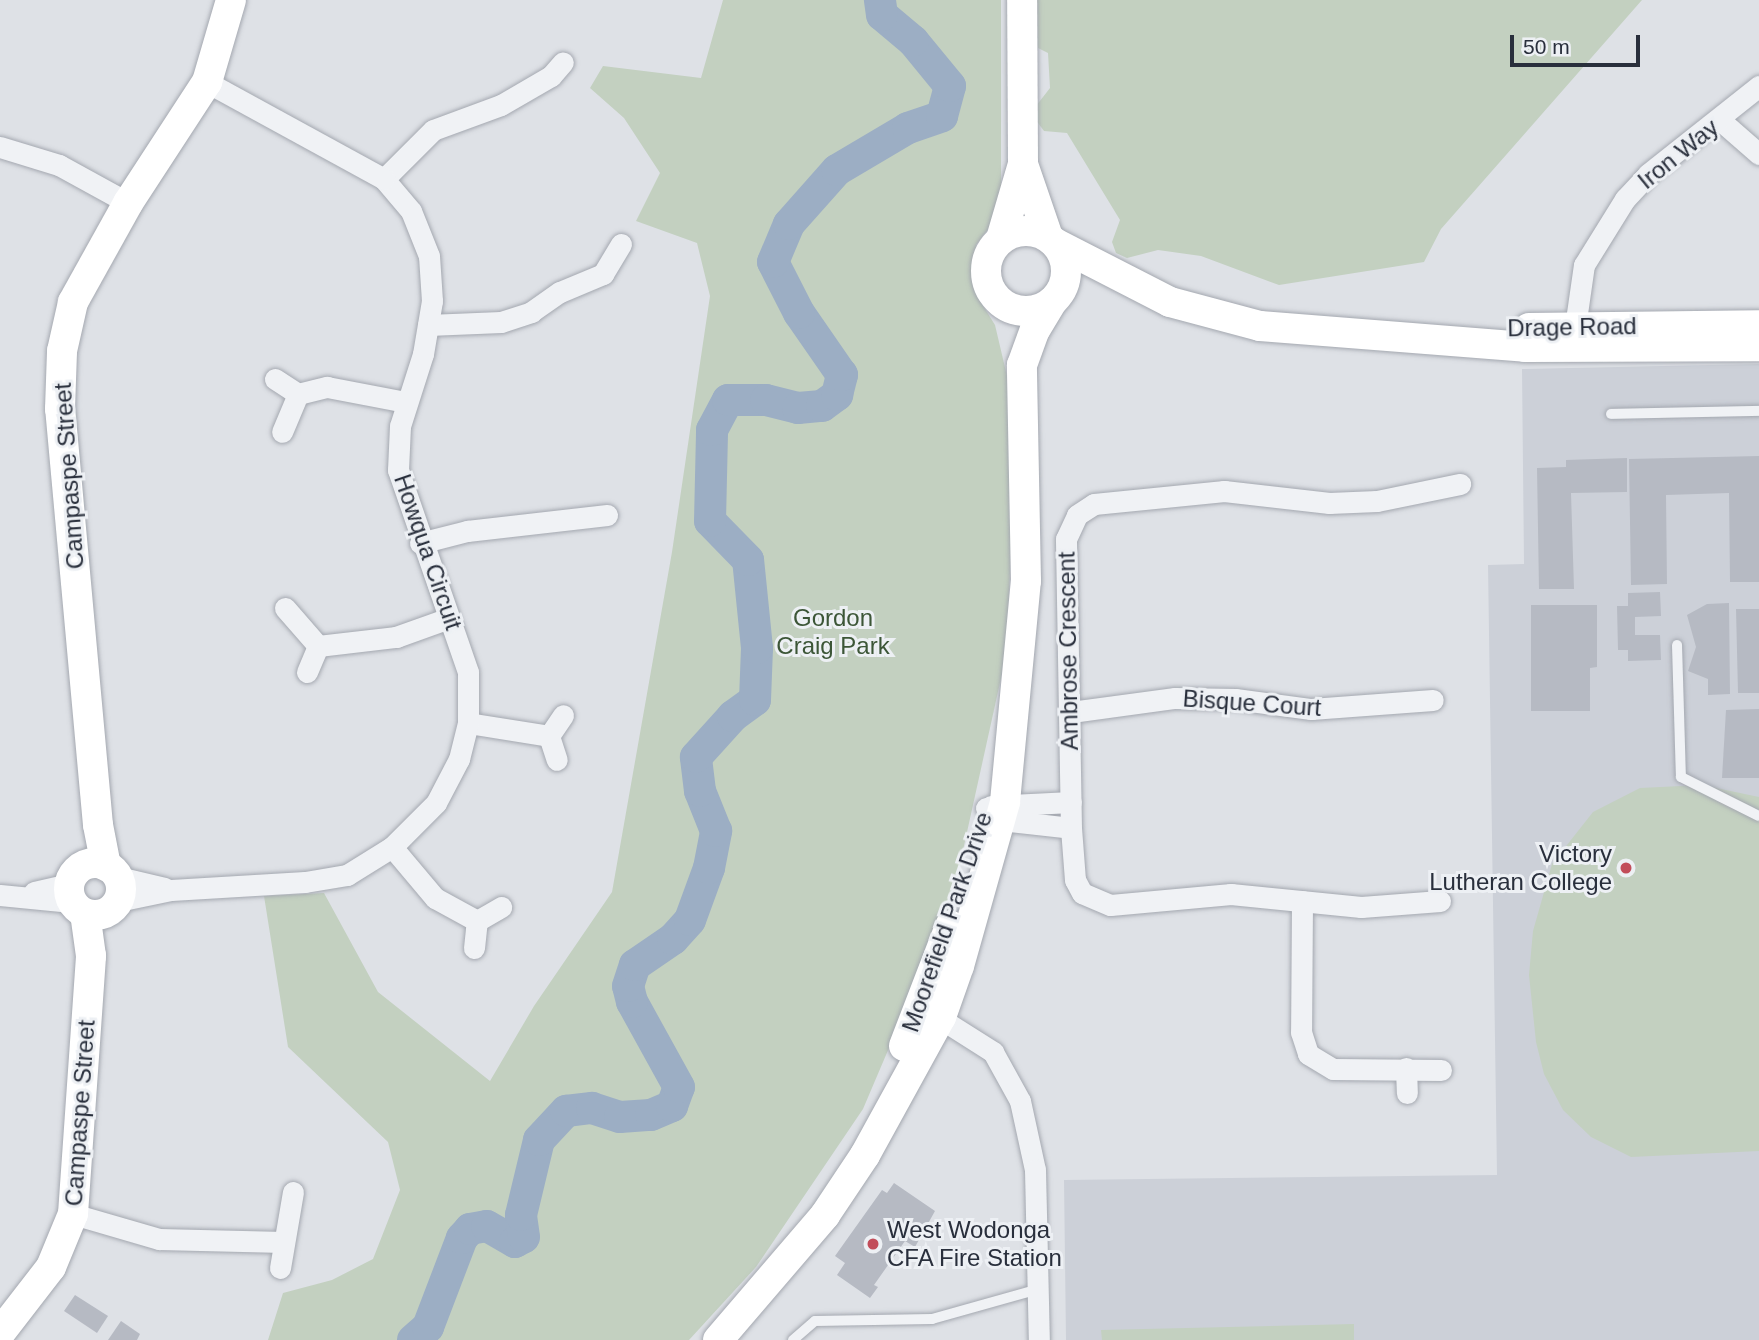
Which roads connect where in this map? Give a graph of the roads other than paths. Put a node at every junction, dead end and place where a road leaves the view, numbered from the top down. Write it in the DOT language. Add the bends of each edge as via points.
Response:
graph roads {
  1 [pos="230,0"];
  2 [pos="1022,0"];
  3 [pos="563,62"];
  4 [pos="207,82"];
  5 [pos="1759,86"];
  6 [pos="1720,120"];
  7 [pos="0,147"];
  8 [pos="1759,154"];
  9 [pos="1023,163"];
  10 [pos="384,179"];
  11 [pos="128,203"];
  12 [pos="1001,239"];
  13 [pos="1052,240"];
  14 [pos="621,244"];
  15 [pos="1133,286"];
  16 [pos="1056,297"];
  17 [pos="998,300"];
  18 [pos="428,325"];
  19 [pos="1759,325"];
  20 [pos="1573,337"];
  21 [pos="1759,346"];
  22 [pos="1022,365"];
  23 [pos="275,379"];
  24 [pos="298,394"];
  25 [pos="406,402"];
  26 [pos="1759,411"];
  27 [pos="1611,415"];
  28 [pos="282,432"];
  29 [pos="1460,484"];
  30 [pos="607,515"];
  31 [pos="419,543"];
  32 [pos="285,608"];
  33 [pos="449,618"];
  34 [pos="1677,645"];
  35 [pos="318,646"];
  36 [pos="307,672"];
  37 [pos="1433,701"];
  38 [pos="1071,712"];
  39 [pos="562,715"];
  40 [pos="468,723"];
  41 [pos="549,736"];
  42 [pos="557,760"];
  43 [pos="1071,803"];
  44 [pos="997,810"];
  45 [pos="1759,816"];
  46 [pos="1071,828"];
  47 [pos="392,846"];
  48 [pos="95,890"];
  49 [pos="9,896"];
  50 [pos="1302,901"];
  51 [pos="1440,901"];
  52 [pos="501,907"];
  53 [pos="477,920"];
  54 [pos="474,948"];
  55 [pos="931,1013"];
  56 [pos="1406,1068"];
  57 [pos="1441,1070"];
  58 [pos="1407,1093"];
  59 [pos="293,1192"];
  60 [pos="73,1214"];
  61 [pos="284,1242"];
  62 [pos="280,1268"];
  63 [pos="1039,1289"];
  64 [pos="0,1333"];
  65 [pos="718,1340"];
  66 [pos="793,1340"];
  67 [pos="1039,1340"];
  1 -- 4 [label="street, Campaspe Street"];
  2 -- 9 [label="street"];
  3 -- 10 [label="street" via="551,76 501,105 433,130"];
  4 -- 10 [label="street, Howqua Circuit"];
  4 -- 11 [label="street, Campaspe Street"];
  5 -- 6 [label="street, Iron Way"];
  6 -- 8 [label="street"];
  6 -- 20 [label="street, Iron Way" via="1648,174 1617,210 1584,265"];
  7 -- 11 [label="street" via="59,165"];
  9 -- 12 [label="street"];
  9 -- 13 [label="street"];
  10 -- 18 [label="street, Howqua Circuit" via="411,211 429,256"];
  11 -- 48 [label="street, Campaspe Street" via="73,302 62,351 60,409 98,825"];
  12 -- 13 [label="street" via="1024,230"];
  12 -- 17 [label="street" via="985,269"];
  13 -- 15 [label="street, Drage Road" via="1108,267"];
  13 -- 16 [label="street" via="1066,261"];
  14 -- 18 [label="street" via="603,274 560,292 531,312 501,322"];
  15 -- 16 [label="street, Drage Road" via="1105,282"];
  15 -- 20 [label="street, Drage Road" via="1170,302 1260,326 1385,335 1423,328"];
  16 -- 17 [label="street" via="1024,311"];
  16 -- 22 [label="street" via="1035,330"];
  17 -- 22 [label="street"];
  18 -- 25 [label="street, Howqua Circuit"];
  19 -- 20 [label="street, Drage Road"];
  20 -- 21 [label="street, Drage Road"];
  22 -- 44 [label="street, Moorefield Park Drive" via="1026,581 1016,711"];
  23 -- 24 [label="street"];
  24 -- 25 [label="street" via="327,387"];
  24 -- 28 [label="street"];
  25 -- 31 [label="street, Howqua Circuit" via="397,446 398,470"];
  26 -- 27 [label="lane"];
  29 -- 38 [label="street, Ambrose Crescent" via="1377,501 1329,503 1224,491 1083,510 1070,524 1066,539"];
  30 -- 31 [label="street" via="467,531"];
  31 -- 33 [label="street, Howqua Circuit"];
  32 -- 35 [label="street"];
  33 -- 35 [label="street" via="396,637"];
  33 -- 40 [label="street, Howqua Circuit" via="468,672"];
  34 -- 45 [label="lane" via="1681,777"];
  35 -- 36 [label="street"];
  37 -- 38 [label="street, Bisque Court" via="1311,709 1235,699 1175,698"];
  38 -- 43 [label="street, Ambrose Crescent"];
  39 -- 41 [label="street"];
  40 -- 41 [label="street"];
  40 -- 47 [label="street, Howqua Circuit" via="459,759 436,803"];
  41 -- 42 [label="street"];
  43 -- 44 [label="street"];
  43 -- 46 [label="street, Ambrose Crescent"];
  44 -- 46 [label="street"];
  44 -- 55 [label="street, Moorefield Park Drive"];
  46 -- 50 [label="street, Ambrose Crescent" via="1077,886 1102,905 1231,894"];
  47 -- 48 [label="street, Howqua Circuit" via="347,875 305,883"];
  47 -- 53 [label="street" via="435,898"];
  48 -- 49 [label="street, Howqua Circuit"];
  48 -- 60 [label="street, Campaspe Street"];
  50 -- 51 [label="street, Ambrose Crescent" via="1361,906"];
  50 -- 56 [label="street" via="1301,1032 1308,1054 1333,1069"];
  52 -- 53 [label="street"];
  53 -- 54 [label="street"];
  55 -- 63 [label="street" via="993,1052 1020,1101 1035,1170"];
  55 -- 65 [label="street, Moorefield Park Drive" via="751,1305"];
  56 -- 57 [label="street"];
  56 -- 58 [label="street"];
  59 -- 61 [label="street"];
  60 -- 61 [label="street" via="159,1239"];
  60 -- 64 [label="street, Campaspe Street" via="51,1267"];
  61 -- 62 [label="street"];
  63 -- 66 [label="lane" via="932,1320 816,1321"];
  63 -- 67 [label="street"];
}
